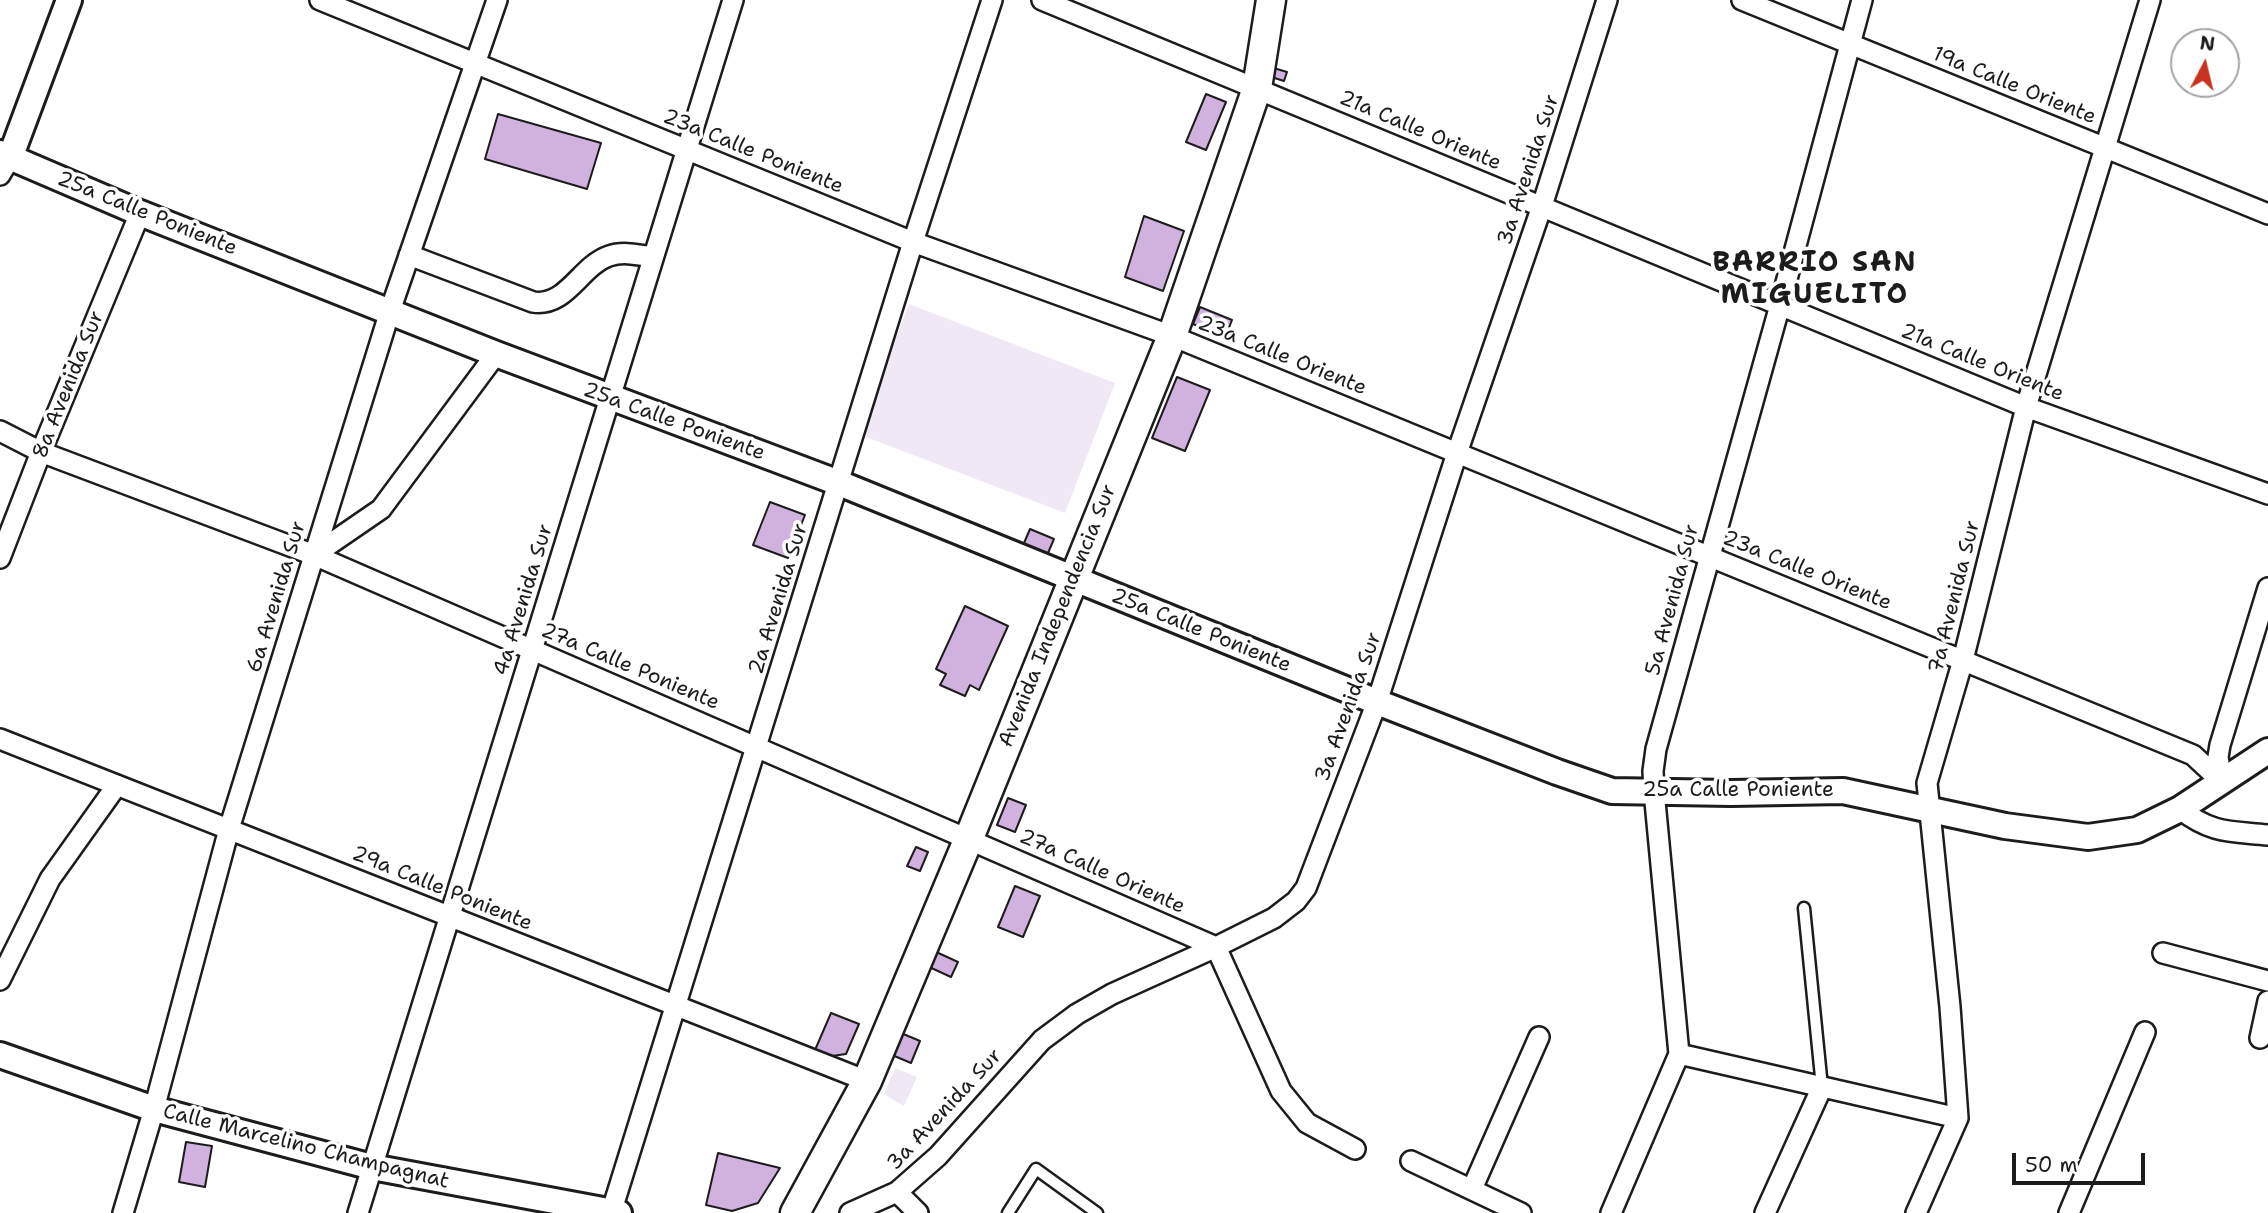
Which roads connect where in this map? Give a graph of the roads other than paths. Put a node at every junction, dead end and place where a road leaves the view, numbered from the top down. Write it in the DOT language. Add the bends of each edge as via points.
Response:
graph roads {
  1 [pos="69,0"];
  2 [pos="320,0"];
  3 [pos="497,0"];
  4 [pos="733,0"];
  5 [pos="992,0"];
  6 [pos="1042,0"];
  7 [pos="1271,0"];
  8 [pos="1607,0"];
  9 [pos="1742,0"];
  10 [pos="1862,0"];
  11 [pos="2150,0"];
  12 [pos="1850,44"];
  13 [pos="476,64"];
  14 [pos="1257,88"];
  15 [pos="2106,148"];
  16 [pos="686,149"];
  17 [pos="3,162"];
  18 [pos="1542,206"];
  19 [pos="140,213"];
  20 [pos="2268,214"];
  21 [pos="913,242"];
  22 [pos="409,256"];
  23 [pos="653,257"];
  24 [pos="1780,305"];
  25 [pos="390,311"];
  26 [pos="1172,336"];
  27 [pos="496,354"];
  28 [pos="610,398"];
  29 [pos="2026,407"];
  30 [pos="0,431"];
  31 [pos="41,452"];
  32 [pos="1457,453"];
  33 [pos="839,483"];
  34 [pos="2268,494"];
  35 [pos="314,555"];
  36 [pos="1709,556"];
  37 [pos="0,558"];
  38 [pos="1072,580"];
  39 [pos="2268,588"];
  40 [pos="533,649"];
  41 [pos="1963,660"];
  42 [pos="1377,702"];
  43 [pos="0,739"];
  44 [pos="757,746"];
  45 [pos="2268,751"];
  46 [pos="2222,782"];
  47 [pos="117,785"];
  48 [pos="1654,792"];
  49 [pos="1928,808"];
  50 [pos="2180,809"];
  51 [pos="229,830"];
  52 [pos="2268,835"];
  53 [pos="969,838"];
  54 [pos="1804,908"];
  55 [pos="449,916"];
  56 [pos="1216,947"];
  57 [pos="2163,953"];
  58 [pos="0,980"];
  59 [pos="2268,981"];
  60 [pos="2268,1001"];
  61 [pos="676,1006"];
  62 [pos="2144,1032"];
  63 [pos="1539,1037"];
  64 [pos="2260,1038"];
  65 [pos="1679,1054"];
  66 [pos="0,1055"];
  67 [pos="867,1081"];
  68 [pos="1822,1087"];
  69 [pos="154,1109"];
  70 [pos="1958,1118"];
  71 [pos="1355,1149"];
  72 [pos="1411,1161"];
  73 [pos="372,1167"];
  74 [pos="1472,1189"];
  75 [pos="897,1192"];
  76 [pos="122,1213"];
  77 [pos="358,1213"];
  78 [pos="614,1213"];
  79 [pos="794,1213"];
  80 [pos="850,1213"];
  81 [pos="918,1213"];
  82 [pos="1008,1213"];
  83 [pos="1097,1213"];
  84 [pos="1521,1213"];
  85 [pos="1611,1213"];
  86 [pos="1765,1213"];
  87 [pos="1916,1213"];
  88 [pos="2069,1213"];
  1 -- 17 [label="street"];
  2 -- 13 [label="street, 23a Calle Poniente"];
  3 -- 13 [label="street, 6a Avenida Sur"];
  4 -- 16 [label="street, 4a Avenida Sur"];
  5 -- 21 [label="street, 2a Avenida Sur"];
  6 -- 14 [label="street, 21a Calle Oriente"];
  7 -- 14 [label="main road, Avenida Independencia Sur"];
  8 -- 18 [label="street, 3a Avenida Sur"];
  9 -- 12 [label="street, 19a Calle Oriente"];
  10 -- 12 [label="street, 5a Avenida Sur"];
  11 -- 15 [label="street, 7a Avenida Sur"];
  12 -- 15 [label="street, 19a Calle Oriente"];
  12 -- 24 [label="street, 5a Avenida Sur"];
  13 -- 16 [label="street, 23a Calle Poniente"];
  13 -- 22 [label="street, 6a Avenida Sur"];
  14 -- 18 [label="street, 21a Calle Oriente"];
  14 -- 26 [label="main road, Avenida Independencia Sur"];
  15 -- 20 [label="street, 19a Calle Oriente"];
  15 -- 29 [label="street, 7a Avenida Sur"];
  16 -- 21 [label="street, 23a Calle Poniente"];
  16 -- 23 [label="street, 4a Avenida Sur"];
  17 -- 19 [label="street, 25a Calle Poniente"];
  18 -- 24 [label="street, 21a Calle Oriente"];
  18 -- 32 [label="street, 3a Avenida Sur"];
  19 -- 25 [label="street, 25a Calle Poniente"];
  19 -- 31 [label="street, 8a Avenida Sur"];
  21 -- 26 [label="street, 23a Calle Poniente"];
  21 -- 33 [label="street, 2a Avenida Sur"];
  22 -- 23 [label="street" via="544,304 609,256"];
  22 -- 25 [label="street, 6a Avenida Sur"];
  23 -- 28 [label="street, 4a Avenida Sur"];
  24 -- 29 [label="street, 21a Calle Oriente"];
  24 -- 36 [label="street, 5a Avenida Sur"];
  25 -- 27 [label="street, 25a Calle Poniente"];
  25 -- 35 [label="street, 6a Avenida Sur"];
  26 -- 32 [label="street, 23a Calle Oriente"];
  26 -- 38 [label="main road, Avenida Independencia Sur"];
  27 -- 28 [label="street, 25a Calle Poniente"];
  27 -- 35 [label="street" via="381,509"];
  28 -- 33 [label="street, 25a Calle Poniente"];
  28 -- 40 [label="street, 4a Avenida Sur"];
  29 -- 34 [label="street, 21a Calle Oriente"];
  29 -- 41 [label="street, 7a Avenida Sur"];
  30 -- 31 [label="street, 27a Calle Poniente"];
  31 -- 35 [label="street, 27a Calle Poniente"];
  31 -- 37 [label="street, 8a Avenida Sur"];
  32 -- 36 [label="street, 23a Calle Oriente"];
  32 -- 42 [label="street, 3a Avenida Sur"];
  33 -- 38 [label="street, 25a Calle Poniente"];
  33 -- 44 [label="street, 2a Avenida Sur"];
  35 -- 40 [label="street, 27a Calle Poniente"];
  35 -- 51 [label="street, 6a Avenida Sur"];
  36 -- 41 [label="street, 23a Calle Oriente"];
  36 -- 48 [label="street, 5a Avenida Sur" via="1656,749"];
  38 -- 42 [label="street, 25a Calle Poniente"];
  38 -- 53 [label="main road, Avenida Independencia Sur"];
  39 -- 46 [label="street" via="2220,745"];
  40 -- 44 [label="street, 27a Calle Poniente"];
  40 -- 55 [label="street, 4a Avenida Sur"];
  41 -- 46 [label="street, 23a Calle Oriente" via="2193,755"];
  41 -- 49 [label="street, 7a Avenida Sur" via="1928,776"];
  42 -- 48 [label="street, 25a Calle Poniente" via="1591,785"];
  42 -- 56 [label="street, 3a Avenida Sur" via="1306,888 1274,918"];
  43 -- 47 [label="street, 29a Calle Poniente"];
  44 -- 53 [label="street, 27a Calle Poniente"];
  44 -- 61 [label="street, 2a Avenida Sur"];
  45 -- 46 [label="street, 25a Calle Poniente"];
  46 -- 50 [label="street, 25a Calle Poniente"];
  47 -- 51 [label="street, 29a Calle Poniente"];
  47 -- 58 [label="street" via="50,878"];
  48 -- 49 [label="street, 25a Calle Poniente" via="1843,791"];
  48 -- 65 [label="street, 5a Avenida Sur"];
  49 -- 50 [label="street, 25a Calle Poniente" via="2005,826 2088,837 2137,830"];
  49 -- 70 [label="street, 7a Avenida Sur"];
  50 -- 52 [label="street" via="2214,829"];
  51 -- 55 [label="street, 29a Calle Poniente"];
  51 -- 69 [label="street, 6a Avenida Sur"];
  53 -- 56 [label="street, 27a Calle Oriente"];
  53 -- 67 [label="main road, Avenida Independencia Sur"];
  54 -- 68 [label="lane"];
  55 -- 61 [label="street, 29a Calle Poniente"];
  55 -- 73 [label="street, 4a Avenida Sur"];
  56 -- 71 [label="street" via="1281,1091 1307,1123"];
  56 -- 75 [label="street, 3a Avenida Sur" via="1112,994 1042,1040 938,1156"];
  57 -- 59 [label="street"];
  60 -- 64 [label="street"];
  61 -- 67 [label="street, 29a Calle Poniente"];
  61 -- 78 [label="street, 2a Avenida Sur"];
  62 -- 88 [label="street"];
  63 -- 74 [label="street"];
  65 -- 68 [label="street"];
  65 -- 85 [label="street, 5a Avenida Sur"];
  66 -- 69 [label="street, Calle Marcelino Champagnat"];
  67 -- 79 [label="main road, Avenida Independencia Sur"];
  68 -- 70 [label="street"];
  68 -- 86 [label="street"];
  69 -- 73 [label="street, Calle Marcelino Champagnat"];
  69 -- 76 [label="street, 6a Avenida Sur"];
  70 -- 87 [label="street, 7a Avenida Sur"];
  72 -- 74 [label="street"];
  73 -- 77 [label="street, 4a Avenida Sur"];
  73 -- 78 [label="street, Calle Marcelino Champagnat"];
  74 -- 84 [label="street"];
  75 -- 80 [label="street, 3a Avenida Sur"];
  75 -- 81 [label="street"];
  82 -- 83 [label="lane" via="1036,1169"];
}
